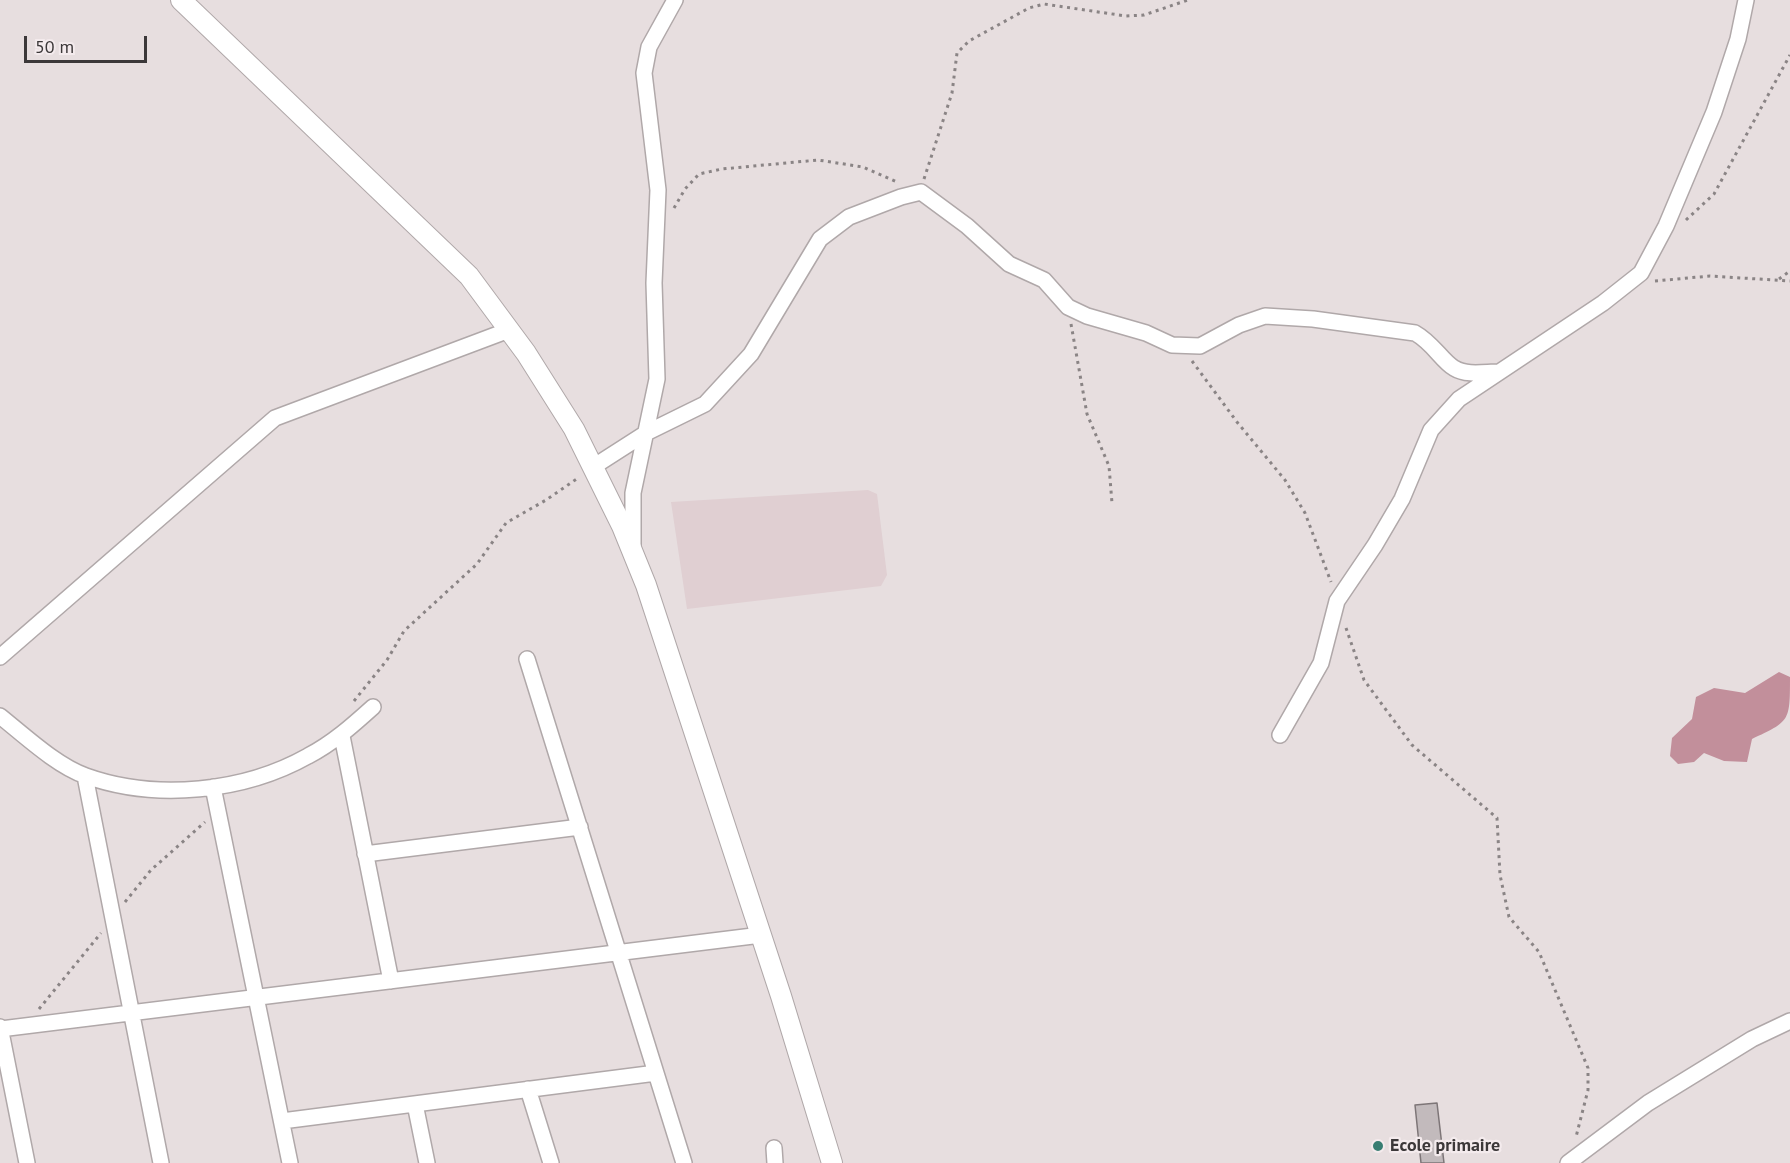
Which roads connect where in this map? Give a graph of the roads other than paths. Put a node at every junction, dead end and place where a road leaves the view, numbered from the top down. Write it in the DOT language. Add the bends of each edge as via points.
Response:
graph roads {
  1 [pos="181,0"];
  2 [pos="675,0"];
  3 [pos="1746,0"];
  4 [pos="509,330"];
  5 [pos="1498,372"];
  6 [pos="646,433"];
  7 [pos="593,467"];
  8 [pos="633,549"];
  9 [pos="0,657"];
  10 [pos="527,659"];
  11 [pos="373,706"];
  12 [pos="0,716"];
  13 [pos="1280,735"];
  14 [pos="342,736"];
  15 [pos="85,776"];
  16 [pos="213,787"];
  17 [pos="580,826"];
  18 [pos="365,854"];
  19 [pos="761,935"];
  20 [pos="619,952"];
  21 [pos="391,981"];
  22 [pos="256,997"];
  23 [pos="131,1013"];
  24 [pos="1790,1021"];
  25 [pos="0,1028"];
  26 [pos="656,1073"];
  27 [pos="528,1089"];
  28 [pos="415,1104"];
  29 [pos="282,1121"];
  30 [pos="27,1163"];
  31 [pos="161,1163"];
  32 [pos="290,1163"];
  33 [pos="427,1163"];
  34 [pos="551,1163"];
  35 [pos="684,1163"];
  36 [pos="832,1163"];
  37 [pos="1568,1163"];
  1 -- 4 [label="street" via="456,263"];
  2 -- 6 [label="street" via="649,47 644,74 658,190 654,283 657,379"];
  3 -- 5 [label="street" via="1738,39 1714,112 1666,226 1641,273 1604,303"];
  4 -- 7 [label="street" via="568,420"];
  4 -- 9 [label="street" via="275,418"];
  5 -- 6 [label="street" via="1473,373 1454,368 1430,341 1415,333 1313,319 1265,316 1200,346 1172,345 1068,307 1044,280 1009,264 921,192 849,217 819,239 751,354 705,404"];
  5 -- 13 [label="street" via="1459,399 1431,430 1402,499 1337,601 1321,663"];
  6 -- 7 [label="street"];
  6 -- 8 [label="street" via="633,493"];
  7 -- 8 [label="street"];
  8 -- 19 [label="street"];
  10 -- 17 [label="street"];
  11 -- 14 [label="street"];
  12 -- 15 [label="street"];
  14 -- 16 [label="street" via="307,757 249,780"];
  14 -- 18 [label="street"];
  15 -- 16 [label="street" via="134,788"];
  15 -- 23 [label="street"];
  16 -- 22 [label="street"];
  17 -- 18 [label="street"];
  17 -- 20 [label="street"];
  18 -- 21 [label="street"];
  19 -- 20 [label="street"];
  19 -- 36 [label="street"];
  20 -- 21 [label="street"];
  20 -- 26 [label="street"];
  21 -- 22 [label="street"];
  22 -- 23 [label="street"];
  22 -- 29 [label="street"];
  23 -- 25 [label="street"];
  23 -- 31 [label="street"];
  24 -- 37 [label="street" via="1752,1039 1648,1103"];
  25 -- 30 [label="street"];
  26 -- 27 [label="street"];
  26 -- 35 [label="street"];
  27 -- 28 [label="street"];
  27 -- 34 [label="street"];
  28 -- 29 [label="street"];
  28 -- 33 [label="street"];
  29 -- 32 [label="street"];
}
